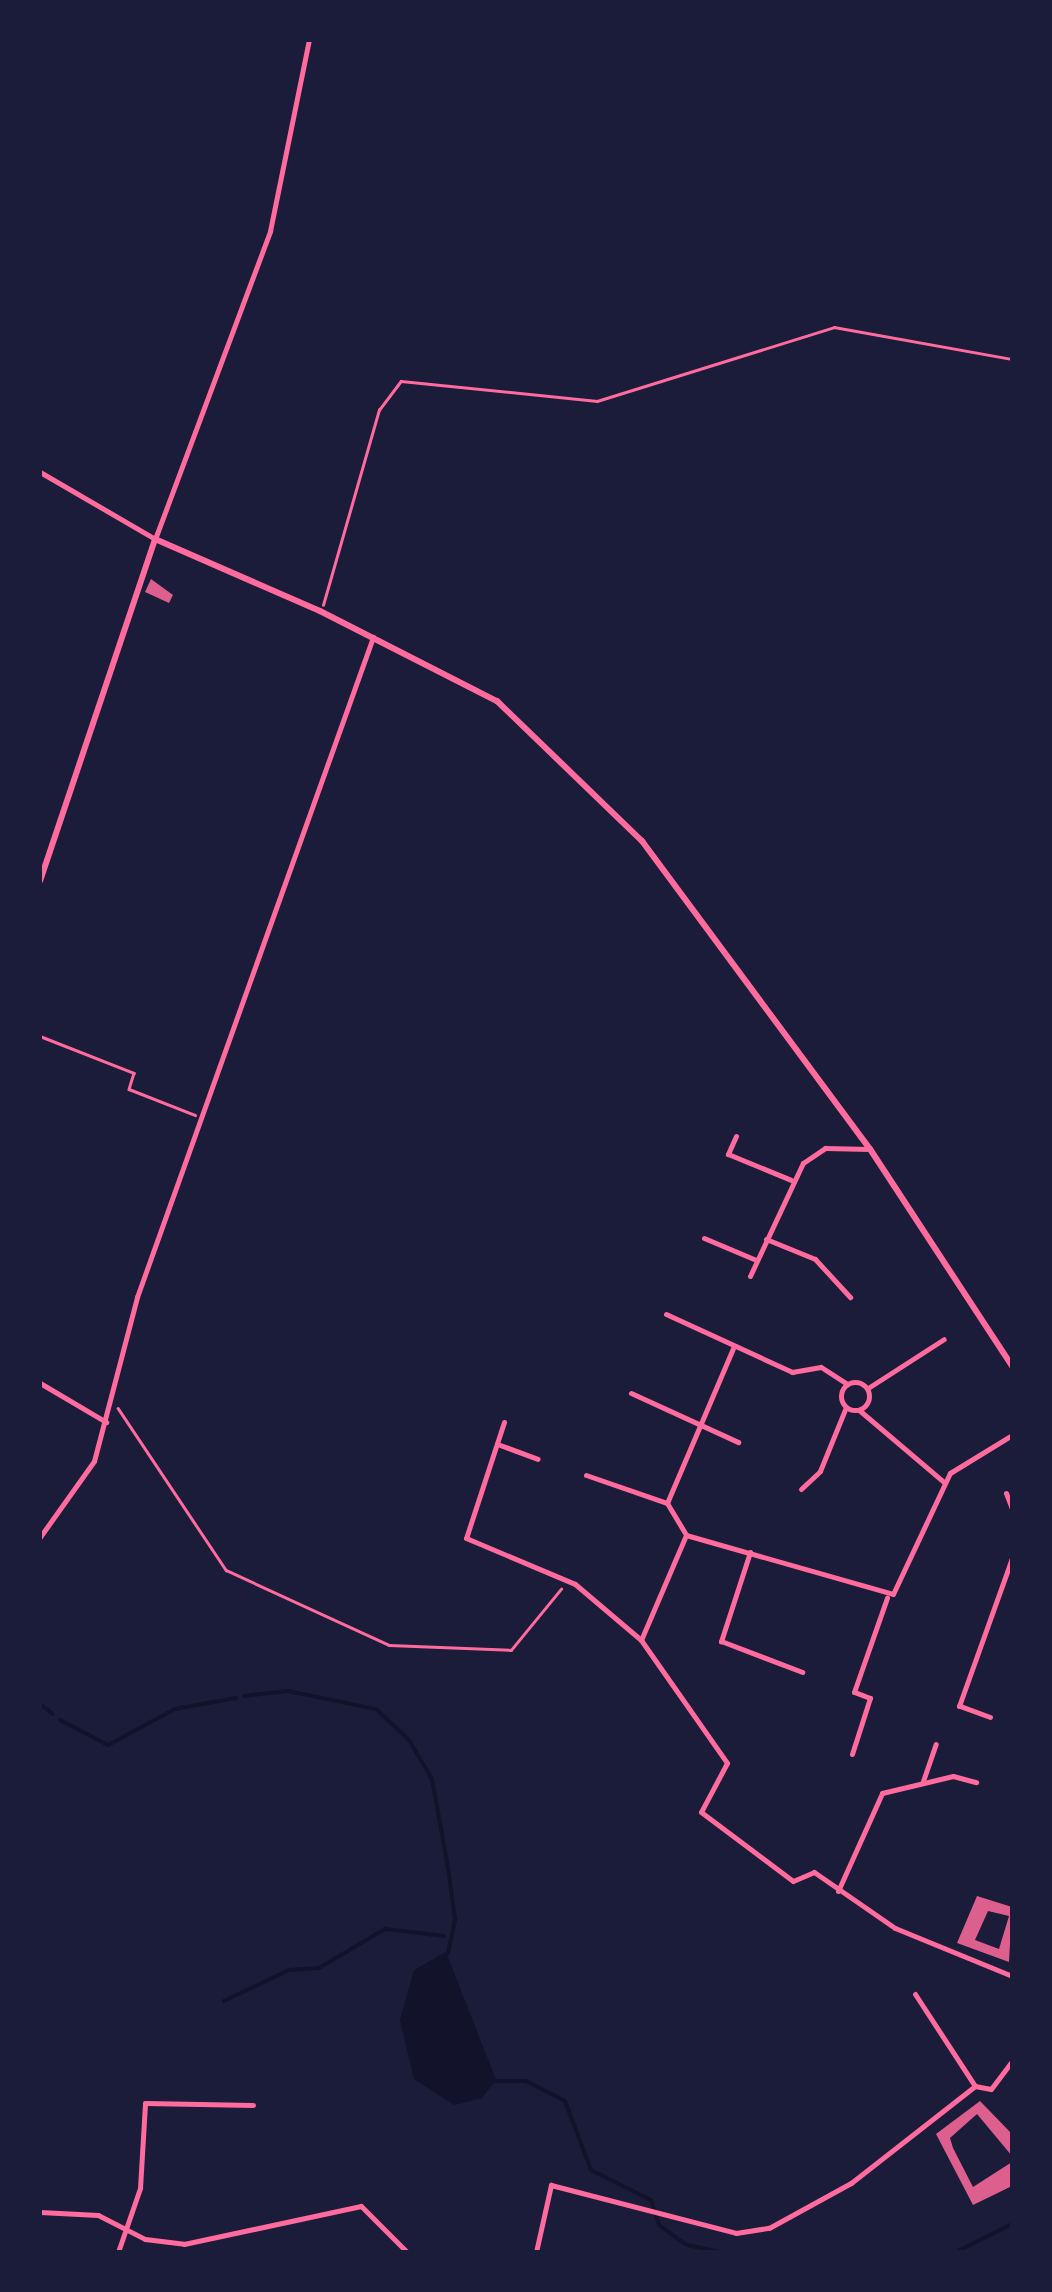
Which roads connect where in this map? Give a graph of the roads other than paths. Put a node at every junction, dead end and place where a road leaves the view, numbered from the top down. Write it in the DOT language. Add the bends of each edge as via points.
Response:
graph roads {
  1 [pos="310,40"];
  2 [pos="40,472"];
  3 [pos="155,539"];
  4 [pos="373,637"];
  5 [pos="40,881"];
  6 [pos="736,1136"];
  7 [pos="870,1149"];
  8 [pos="791,1180"];
  9 [pos="704,1238"];
  10 [pos="766,1238"];
  11 [pos="756,1260"];
  12 [pos="750,1276"];
  13 [pos="850,1297"];
  14 [pos="666,1314"];
  15 [pos="944,1339"];
  16 [pos="734,1346"];
  17 [pos="1012,1366"];
  18 [pos="40,1383"];
  19 [pos="847,1384"];
  20 [pos="868,1388"];
  21 [pos="631,1393"];
  22 [pos="846,1407"];
  23 [pos="859,1410"];
  24 [pos="106,1422"];
  25 [pos="504,1422"];
  26 [pos="699,1424"];
  27 [pos="1012,1434"];
  28 [pos="738,1442"];
  29 [pos="500,1446"];
  30 [pos="538,1458"];
  31 [pos="586,1476"];
  32 [pos="944,1482"];
  33 [pos="801,1489"];
  34 [pos="1006,1493"];
  35 [pos="667,1503"];
  36 [pos="1012,1509"];
  37 [pos="686,1535"];
  38 [pos="40,1537"];
  39 [pos="750,1552"];
  40 [pos="1012,1558"];
  41 [pos="886,1598"];
  42 [pos="641,1640"];
  43 [pos="802,1672"];
  44 [pos="990,1717"];
  45 [pos="936,1744"];
  46 [pos="852,1754"];
  47 [pos="922,1780"];
  48 [pos="976,1782"];
  49 [pos="838,1891"];
  50 [pos="1012,1976"];
  51 [pos="916,1994"];
  52 [pos="1012,2061"];
  53 [pos="975,2086"];
  54 [pos="253,2105"];
  55 [pos="40,2212"];
  56 [pos="125,2226"];
  57 [pos="118,2252"];
  58 [pos="406,2252"];
  59 [pos="536,2252"];
  1 -- 3 [label="street" via="270,231"];
  2 -- 3 [label="street"];
  3 -- 4 [label="street"];
  3 -- 5 [label="street"];
  4 -- 7 [label="street" via="497,701 642,841"];
  4 -- 24 [label="street" via="206,1120 137,1297"];
  6 -- 8 [label="street" via="728,1154"];
  7 -- 8 [label="street" via="826,1148"];
  7 -- 17 [label="street"];
  8 -- 10 [label="street"];
  9 -- 11 [label="street"];
  10 -- 11 [label="street"];
  10 -- 13 [label="street" via="815,1259"];
  11 -- 12 [label="street"];
  14 -- 16 [label="street"];
  15 -- 20 [label="street"];
  16 -- 19 [label="street" via="792,1372 820,1367"];
  16 -- 26 [label="street"];
  18 -- 24 [label="street"];
  19 -- 20 [label="street"];
  19 -- 22 [label="street"];
  20 -- 23 [label="street"];
  21 -- 26 [label="street"];
  22 -- 23 [label="street"];
  22 -- 33 [label="street" via="820,1472"];
  23 -- 32 [label="street"];
  24 -- 38 [label="street" via="87,1474"];
  25 -- 29 [label="street"];
  26 -- 28 [label="street"];
  26 -- 35 [label="street"];
  27 -- 32 [label="street"];
  29 -- 30 [label="street"];
  29 -- 42 [label="street" via="466,1538 568,1580"];
  31 -- 35 [label="street"];
  32 -- 41 [label="street" via="902,1584"];
  34 -- 36 [label="street"];
  35 -- 37 [label="street"];
  37 -- 39 [label="street"];
  37 -- 42 [label="street"];
  39 -- 41 [label="street"];
  39 -- 43 [label="street" via="721,1641"];
  40 -- 44 [label="street" via="958,1706"];
  41 -- 46 [label="street" via="854,1692 870,1698"];
  42 -- 49 [label="street" via="727,1763 701,1812 794,1880 806,1869"];
  45 -- 47 [label="street"];
  47 -- 48 [label="street"];
  47 -- 49 [label="street" via="875,1801"];
  49 -- 50 [label="street" via="895,1928"];
  51 -- 53 [label="street"];
  52 -- 53 [label="street" via="990,2089"];
  53 -- 59 [label="street" via="851,2182 769,2228 748,2234 546,2187"];
  54 -- 56 [label="street" via="145,2103 140,2188"];
  55 -- 56 [label="street" via="98,2214"];
  56 -- 57 [label="street"];
  56 -- 58 [label="street" via="184,2244 361,2206"];
}
